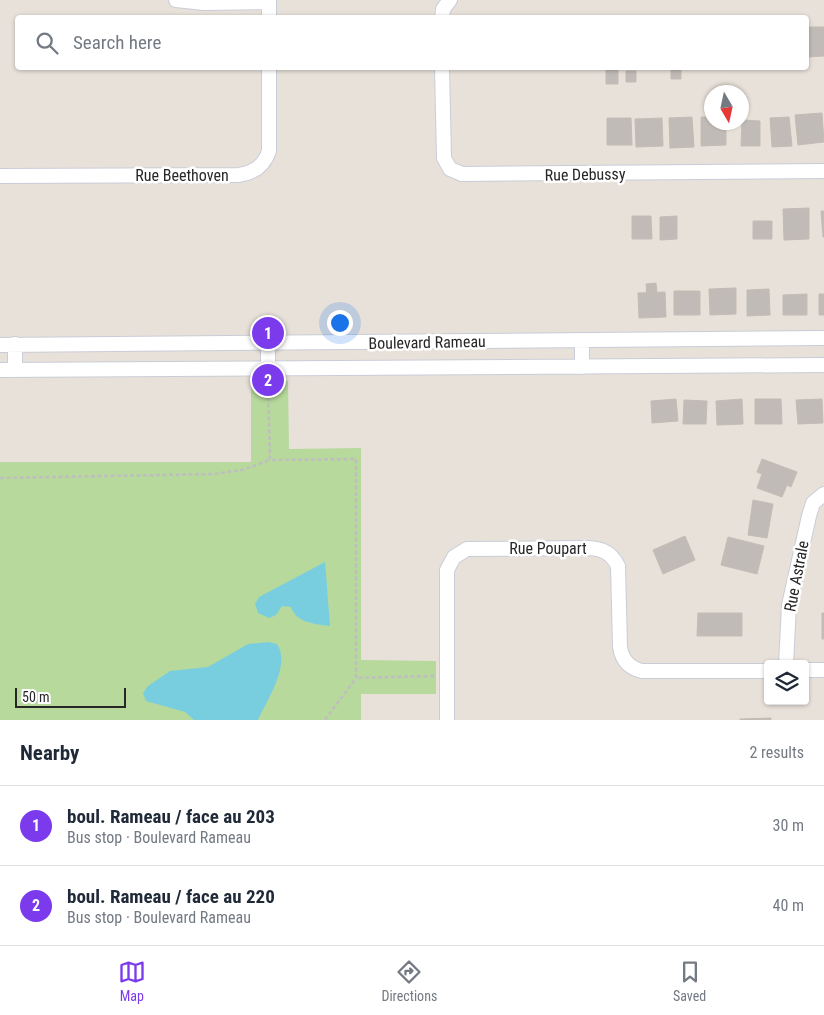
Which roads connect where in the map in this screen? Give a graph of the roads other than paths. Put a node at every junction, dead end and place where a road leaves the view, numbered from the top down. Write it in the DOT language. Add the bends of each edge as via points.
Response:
graph roads {
  1 [pos="176,0"];
  2 [pos="450,0"];
  3 [pos="269,1"];
  4 [pos="269,15"];
  5 [pos="442,15"];
  6 [pos="269,70"];
  7 [pos="442,70"];
  8 [pos="824,171"];
  9 [pos="0,176"];
  10 [pos="824,338"];
  11 [pos="582,340"];
  12 [pos="268,343"];
  13 [pos="0,344"];
  14 [pos="15,344"];
  15 [pos="824,365"];
  16 [pos="582,367"];
  17 [pos="0,370"];
  18 [pos="15,370"];
  19 [pos="268,375"];
  20 [pos="824,494"];
  21 [pos="786,660"];
  22 [pos="764,670"];
  23 [pos="809,670"];
  24 [pos="824,670"];
  25 [pos="447,720"];
  1 -- 3 [label="street" via="204,4"];
  2 -- 5 [label="street"];
  3 -- 4 [label="street"];
  6 -- 9 [label="street, Rue Beethoven" via="269,151 266,160 253,171 238,174"];
  7 -- 8 [label="street, Rue Debussy" via="444,158 450,169 462,174"];
  10 -- 11 [label="street, Boulevard Rameau"];
  11 -- 12 [label="street, Boulevard Rameau"];
  11 -- 16 [label="street"];
  12 -- 14 [label="street, Boulevard Rameau"];
  12 -- 19 [label="street"];
  13 -- 14 [label="street, Boulevard Rameau"];
  14 -- 18 [label="street"];
  15 -- 16 [label="street, Boulevard Rameau"];
  16 -- 19 [label="street, Boulevard Rameau"];
  17 -- 18 [label="street, Boulevard Rameau"];
  18 -- 19 [label="street, Boulevard Rameau"];
  20 -- 21 [label="street, Rue Astrale" via="813,503 809,516 789,605"];
  22 -- 25 [label="street, Rue Poupart" via="642,671 630,667 620,647 620,572 615,561 602,550 467,549 454,557 447,570"];
  23 -- 24 [label="street"];
}
